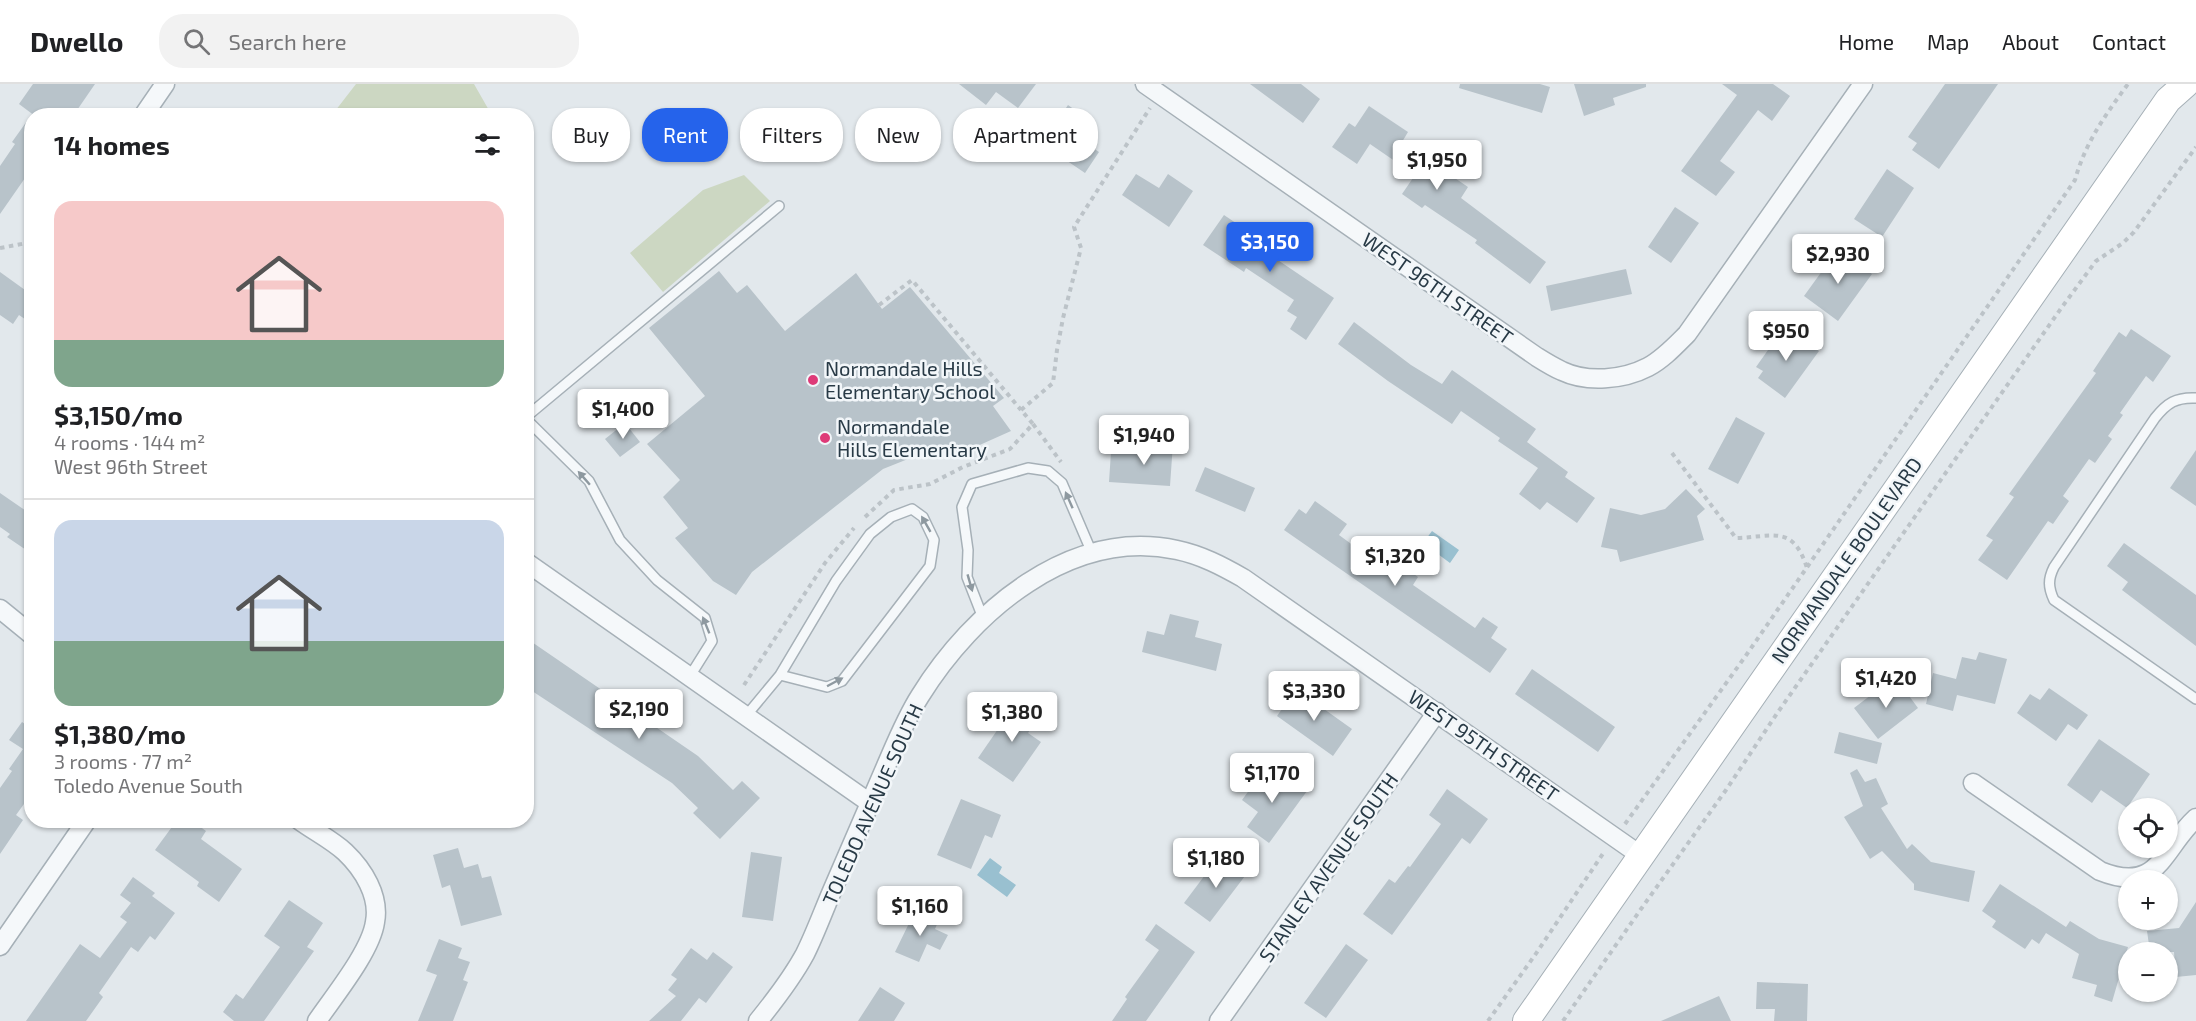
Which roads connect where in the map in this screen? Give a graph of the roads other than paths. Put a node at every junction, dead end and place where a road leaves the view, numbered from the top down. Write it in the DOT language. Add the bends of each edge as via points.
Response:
graph roads {
  1 [pos="165,84"];
  2 [pos="1863,84"];
  3 [pos="1157,87"];
  4 [pos="2176,89"];
  5 [pos="148,108"];
  6 [pos="779,206"];
  7 [pos="2196,398"];
  8 [pos="534,411"];
  9 [pos="534,426"];
  10 [pos="1092,553"];
  11 [pos="1065,562"];
  12 [pos="534,568"];
  13 [pos="0,609"];
  14 [pos="983,618"];
  15 [pos="24,628"];
  16 [pos="780,675"];
  17 [pos="690,676"];
  18 [pos="2196,699"];
  19 [pos="1437,712"];
  20 [pos="746,716"];
  21 [pos="1973,783"];
  22 [pos="870,803"];
  23 [pos="2196,818"];
  24 [pos="81,828"];
  25 [pos="311,828"];
  26 [pos="1640,855"];
  27 [pos="0,946"];
  28 [pos="317,1021"];
  29 [pos="758,1021"];
  30 [pos="1220,1021"];
  31 [pos="1526,1021"];
  1 -- 5 [label="street"];
  2 -- 3 [label="street, WEST 96TH STREET" via="1687,334 1669,353 1647,367 1621,376 1592,379 1563,372 1537,357"];
  4 -- 26 [label="main road, NORMANDALE BOULEVARD"];
  6 -- 8 [label="lane"];
  7 -- 18 [label="lane" via="2166,404 2154,418 2049,578 2054,600"];
  17 -- 9 [label="lane, one-way" via="712,641 705,618 657,580 620,540 589,481"];
  10 -- 11 [label="street, WEST 95TH STREET"];
  10 -- 14 [label="lane, one-way" via="1062,483 1047,471 1028,468 972,484 962,507 967,577"];
  10 -- 19 [label="street, WEST 95TH STREET" via="1137,546 1176,549 1211,560"];
  11 -- 14 [label="street, TOLEDO AVENUE SOUTH" via="1021,587"];
  12 -- 17 [label="street"];
  13 -- 15 [label="street"];
  14 -- 22 [label="street, TOLEDO AVENUE SOUTH" via="948,656 919,697"];
  16 -- 16 [label="lane, one-way" via="827,687 842,681 930,566 934,540 923,518 912,509 891,517 870,534 836,581"];
  16 -- 20 [label="lane"];
  17 -- 20 [label="street"];
  19 -- 26 [label="street, WEST 95TH STREET"];
  19 -- 30 [label="street, STANLEY AVENUE SOUTH"];
  20 -- 22 [label="street"];
  21 -- 23 [label="street" via="2100,871 2116,878 2151,872"];
  22 -- 29 [label="street, TOLEDO AVENUE SOUTH" via="805,954"];
  24 -- 27 [label="street"];
  25 -- 28 [label="street" via="358,866 369,882 376,921 371,938"];
  26 -- 31 [label="main road, NORMANDALE BOULEVARD"];
}
